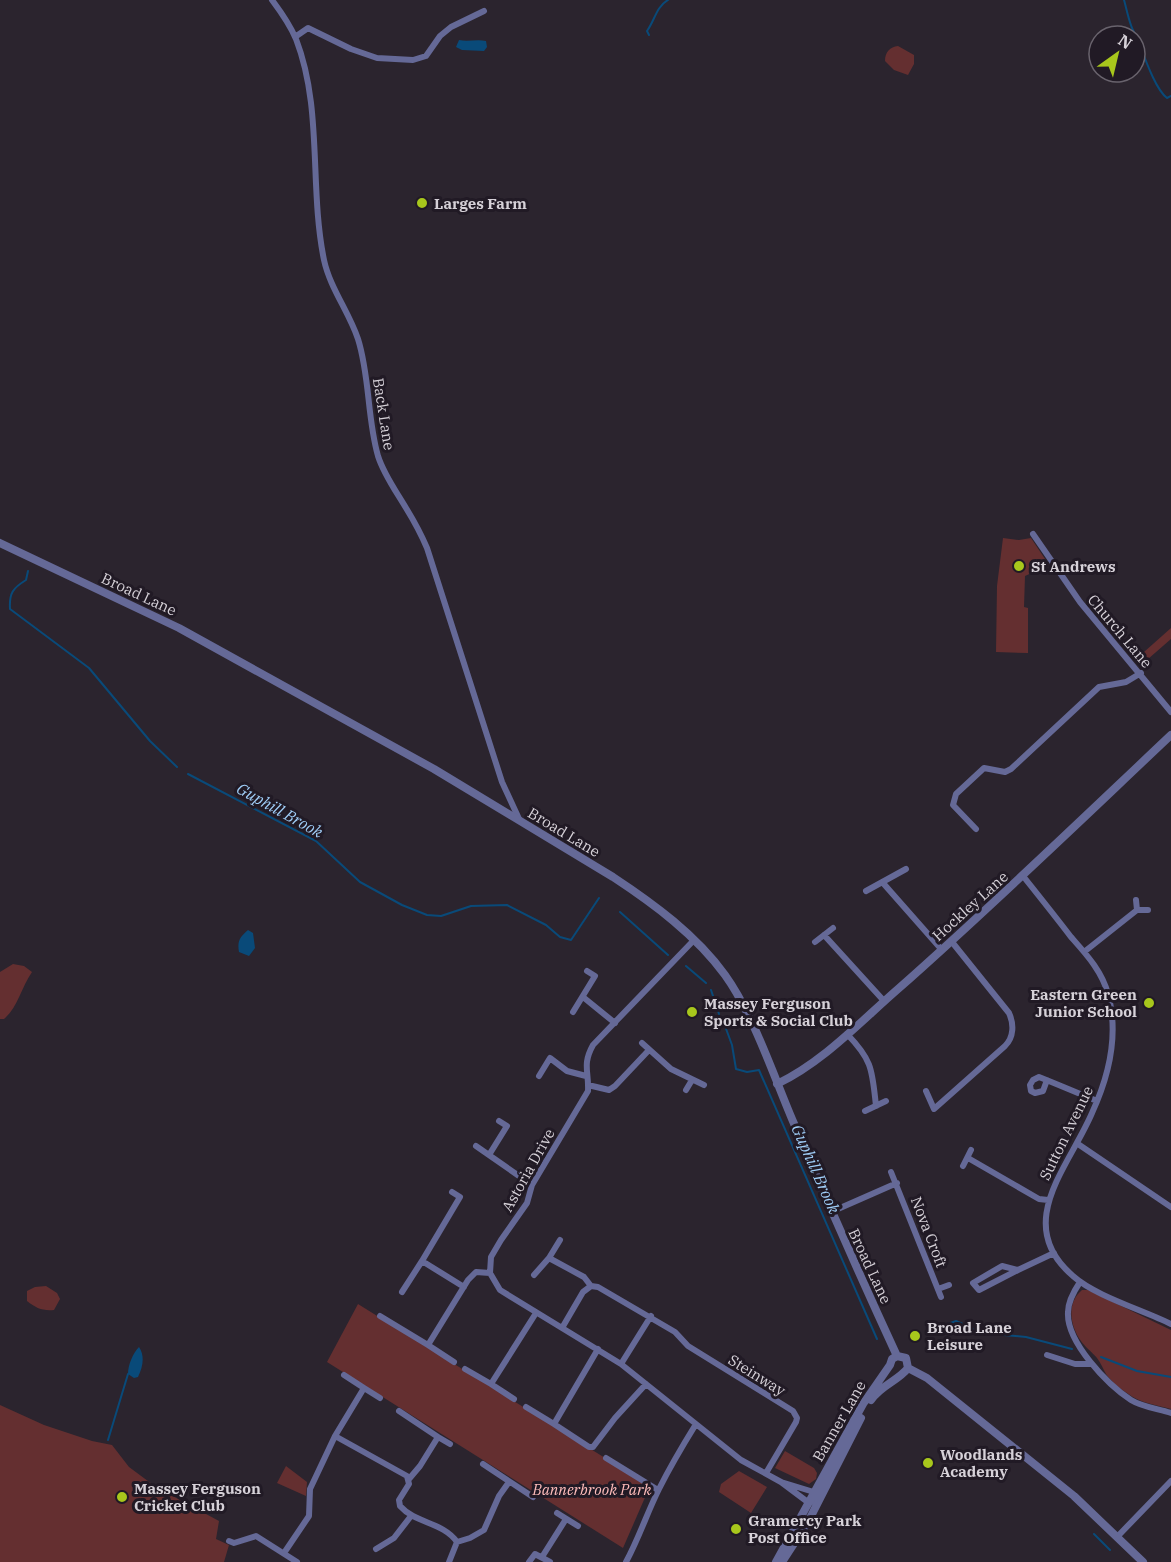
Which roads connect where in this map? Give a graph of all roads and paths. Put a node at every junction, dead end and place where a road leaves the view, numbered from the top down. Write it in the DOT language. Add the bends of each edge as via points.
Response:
graph roads {
  1 [pos="272,0"];
  2 [pos="484,11"];
  3 [pos="295,37"];
  4 [pos="1033,534"];
  5 [pos="0,543"];
  6 [pos="1141,673"];
  7 [pos="1171,712"];
  8 [pos="1171,735"];
  9 [pos="520,821"];
  10 [pos="976,829"];
  11 [pos="906,869"];
  12 [pos="1023,876"];
  13 [pos="883,883"];
  14 [pos="866,891"];
  15 [pos="1136,900"];
  16 [pos="1137,910"];
  17 [pos="1148,910"];
  18 [pos="833,927"];
  19 [pos="824,935"];
  20 [pos="694,940"];
  21 [pos="815,942"];
  22 [pos="952,942"];
  23 [pos="942,950"];
  24 [pos="1084,952"];
  25 [pos="587,971"];
  26 [pos="583,997"];
  27 [pos="884,1001"];
  28 [pos="573,1012"];
  29 [pos="615,1023"];
  30 [pos="847,1034"];
  31 [pos="642,1043"];
  32 [pos="649,1050"];
  33 [pos="555,1051"];
  34 [pos="550,1058"];
  35 [pos="539,1076"];
  36 [pos="586,1076"];
  37 [pos="692,1080"];
  38 [pos="1047,1080"];
  39 [pos="704,1084"];
  40 [pos="777,1084"];
  41 [pos="588,1085"];
  42 [pos="686,1090"];
  43 [pos="926,1091"];
  44 [pos="886,1101"];
  45 [pos="1097,1101"];
  46 [pos="876,1106"];
  47 [pos="866,1111"];
  48 [pos="499,1121"];
  49 [pos="507,1126"];
  50 [pos="515,1131"];
  51 [pos="1077,1144"];
  52 [pos="476,1146"];
  53 [pos="971,1150"];
  54 [pos="489,1155"];
  55 [pos="968,1158"];
  56 [pos="963,1166"];
  57 [pos="891,1172"];
  58 [pos="897,1184"];
  59 [pos="532,1185"];
  60 [pos="452,1192"];
  61 [pos="460,1197"];
  62 [pos="1048,1200"];
  63 [pos="469,1202"];
  64 [pos="1171,1207"];
  65 [pos="831,1212"];
  66 [pos="560,1240"];
  67 [pos="1054,1253"];
  68 [pos="549,1258"];
  69 [pos="422,1261"];
  70 [pos="1018,1270"];
  71 [pos="490,1273"];
  72 [pos="534,1275"];
  73 [pos="1080,1282"];
  74 [pos="949,1285"];
  75 [pos="591,1286"];
  76 [pos="464,1287"];
  77 [pos="938,1289"];
  78 [pos="402,1292"];
  79 [pos="941,1297"];
  80 [pos="536,1313"];
  81 [pos="380,1316"];
  82 [pos="651,1316"];
  83 [pos="1171,1324"];
  84 [pos="562,1328"];
  85 [pos="428,1345"];
  86 [pos="598,1349"];
  87 [pos="1047,1355"];
  88 [pos="897,1356"];
  89 [pos="1089,1361"];
  90 [pos="454,1362"];
  91 [pos="621,1364"];
  92 [pos="890,1365"];
  93 [pos="465,1369"];
  94 [pos="905,1371"];
  95 [pos="344,1375"];
  96 [pos="490,1384"];
  97 [pos="646,1384"];
  98 [pos="364,1388"];
  99 [pos="380,1398"];
  100 [pos="514,1399"];
  101 [pos="526,1407"];
  102 [pos="399,1411"];
  103 [pos="1171,1413"];
  104 [pos="554,1424"];
  105 [pos="696,1424"];
  106 [pos="335,1436"];
  107 [pos="438,1437"];
  108 [pos="450,1444"];
  109 [pos="606,1458"];
  110 [pos="483,1464"];
  111 [pos="766,1473"];
  112 [pos="409,1479"];
  113 [pos="1171,1481"];
  114 [pos="509,1482"];
  115 [pos="781,1482"];
  116 [pos="658,1490"];
  117 [pos="818,1494"];
  118 [pos="533,1497"];
  119 [pos="809,1503"];
  120 [pos="557,1513"];
  121 [pos="411,1516"];
  122 [pos="566,1519"];
  123 [pos="578,1526"];
  124 [pos="1118,1537"];
  125 [pos="229,1541"];
  126 [pos="457,1542"];
  127 [pos="376,1549"];
  128 [pos="284,1553"];
  129 [pos="542,1557"];
  130 [pos="297,1562"];
  131 [pos="449,1562"];
  132 [pos="529,1562"];
  133 [pos="550,1562"];
  134 [pos="626,1562"];
  135 [pos="776,1562"];
  136 [pos="782,1562"];
  137 [pos="1143,1562"];
  1 -- 3 [label="street, Back Lane"];
  2 -- 3 [label="street" via="451,27 426,56 413,60 376,58 308,28"];
  3 -- 9 [label="street, Back Lane" via="310,99 323,257 360,344 378,455 427,548 502,782"];
  4 -- 6 [label="street, Church Lane" via="1080,602"];
  5 -- 9 [label="street, Broad Lane" via="179,628"];
  6 -- 7 [label="street, Church Lane"];
  6 -- 10 [label="street" via="1126,682 1099,687 1011,769 1005,772 984,768 956,794 953,805"];
  8 -- 12 [label="street, Hockley Lane"];
  9 -- 20 [label="street, Broad Lane" via="639,894"];
  11 -- 13 [label="street"];
  12 -- 22 [label="street, Hockley Lane"];
  12 -- 24 [label="street, Sutton Avenue"];
  13 -- 14 [label="street"];
  13 -- 23 [label="street"];
  15 -- 16 [label="street"];
  16 -- 17 [label="street"];
  16 -- 24 [label="street"];
  18 -- 19 [label="street"];
  19 -- 21 [label="street"];
  19 -- 27 [label="street"];
  20 -- 29 [label="street"];
  20 -- 40 [label="street, Broad Lane" via="738,995"];
  22 -- 23 [label="street, Hockley Lane"];
  22 -- 43 [label="street" via="1009,1013 1011,1039 934,1109"];
  23 -- 27 [label="street, Hockley Lane"];
  24 -- 45 [label="street, Sutton Avenue" via="1108,992 1113,1022 1109,1059"];
  25 -- 26 [label="street" via="595,976"];
  26 -- 28 [label="street"];
  26 -- 29 [label="street"];
  27 -- 30 [label="street, Hockley Lane"];
  29 -- 36 [label="street" via="593,1045 587,1056"];
  30 -- 40 [label="street, Hockley Lane"];
  30 -- 46 [label="street" via="868,1058"];
  31 -- 32 [label="street"];
  32 -- 37 [label="street"];
  32 -- 41 [label="street" via="609,1090"];
  33 -- 34 [label="street"];
  34 -- 35 [label="street"];
  34 -- 36 [label="street" via="567,1071"];
  36 -- 41 [label="street"];
  37 -- 39 [label="street"];
  37 -- 42 [label="street"];
  38 -- 45 [label="street"];
  40 -- 65 [label="street, Broad Lane"];
  41 -- 59 [label="street, Astoria Drive"];
  44 -- 46 [label="street"];
  45 -- 51 [label="street, Sutton Avenue"];
  46 -- 47 [label="street"];
  48 -- 49 [label="street"];
  49 -- 50 [label="street"];
  49 -- 54 [label="street"];
  51 -- 62 [label="street, Sutton Avenue"];
  51 -- 64 [label="street"];
  52 -- 54 [label="street"];
  53 -- 55 [label="street"];
  54 -- 59 [label="street"];
  55 -- 56 [label="street"];
  55 -- 62 [label="street"];
  57 -- 58 [label="street, Nova Croft"];
  58 -- 65 [label="street, Nova Croft"];
  58 -- 77 [label="street, Nova Croft"];
  59 -- 71 [label="street, Astoria Drive" via="527,1203 491,1257"];
  60 -- 61 [label="street"];
  61 -- 63 [label="street"];
  61 -- 69 [label="street"];
  62 -- 67 [label="street, Sutton Avenue" via="1046,1232"];
  65 -- 88 [label="street, Broad Lane"];
  66 -- 68 [label="street"];
  67 -- 70 [label="street"];
  67 -- 73 [label="street, Sutton Avenue"];
  68 -- 72 [label="street"];
  68 -- 75 [label="street, Steinway" via="584,1276"];
  69 -- 76 [label="street"];
  69 -- 78 [label="street"];
  70 -- 70 [label="street" via="1002,1266 973,1283 979,1290"];
  71 -- 76 [label="street" via="476,1272"];
  71 -- 80 [label="street" via="500,1290"];
  73 -- 83 [label="street, Sutton Avenue"];
  73 -- 89 [label="street" via="1067,1314"];
  74 -- 77 [label="street, Nova Croft"];
  75 -- 82 [label="street, Steinway"];
  75 -- 84 [label="street" via="583,1292"];
  76 -- 85 [label="street"];
  77 -- 79 [label="street, Nova Croft"];
  80 -- 84 [label="street"];
  80 -- 96 [label="street"];
  81 -- 85 [label="street"];
  82 -- 91 [label="street"];
  82 -- 111 [label="street, Steinway" via="688,1346 795,1414 796,1422"];
  84 -- 86 [label="street"];
  85 -- 90 [label="street"];
  86 -- 91 [label="street"];
  86 -- 104 [label="street"];
  87 -- 89 [label="street" via="1075,1364"];
  88 -- 92 [label="street"];
  88 -- 94 [label="street" via="906,1358"];
  89 -- 103 [label="street" via="1133,1402"];
  91 -- 97 [label="street"];
  92 -- 94 [label="street" via="893,1371"];
  92 -- 117 [label="street, Banner Lane" via="873,1388"];
  93 -- 96 [label="street"];
  94 -- 117 [label="street, Banner Lane" via="875,1394 834,1472"];
  94 -- 124 [label="street" via="927,1378 1074,1496"];
  95 -- 98 [label="street"];
  96 -- 100 [label="street"];
  97 -- 104 [label="street" via="593,1447"];
  97 -- 105 [label="street"];
  98 -- 99 [label="street"];
  98 -- 106 [label="street"];
  101 -- 104 [label="street"];
  102 -- 107 [label="street"];
  105 -- 111 [label="street" via="741,1460"];
  105 -- 116 [label="street"];
  106 -- 112 [label="street"];
  106 -- 128 [label="street" via="310,1489 309,1516"];
  107 -- 108 [label="street"];
  107 -- 112 [label="street"];
  109 -- 116 [label="street"];
  110 -- 114 [label="street"];
  111 -- 115 [label="street"];
  112 -- 121 [label="street" via="399,1503"];
  113 -- 124 [label="street"];
  114 -- 118 [label="street"];
  114 -- 126 [label="street" via="484,1530"];
  115 -- 117 [label="street"];
  115 -- 119 [label="street"];
  116 -- 134 [label="street"];
  117 -- 119 [label="street, Banner Lane"];
  117 -- 136 [label="street, Banner Lane" via="808,1522"];
  119 -- 135 [label="street, Banner Lane"];
  120 -- 122 [label="street"];
  121 -- 126 [label="street" via="444,1530"];
  121 -- 127 [label="street" via="394,1538"];
  122 -- 123 [label="street"];
  122 -- 129 [label="street"];
  124 -- 137 [label="street"];
  125 -- 128 [label="street" via="256,1536"];
  126 -- 131 [label="street"];
  128 -- 130 [label="street"];
  129 -- 132 [label="street" via="536,1554"];
  129 -- 133 [label="street"];
}
